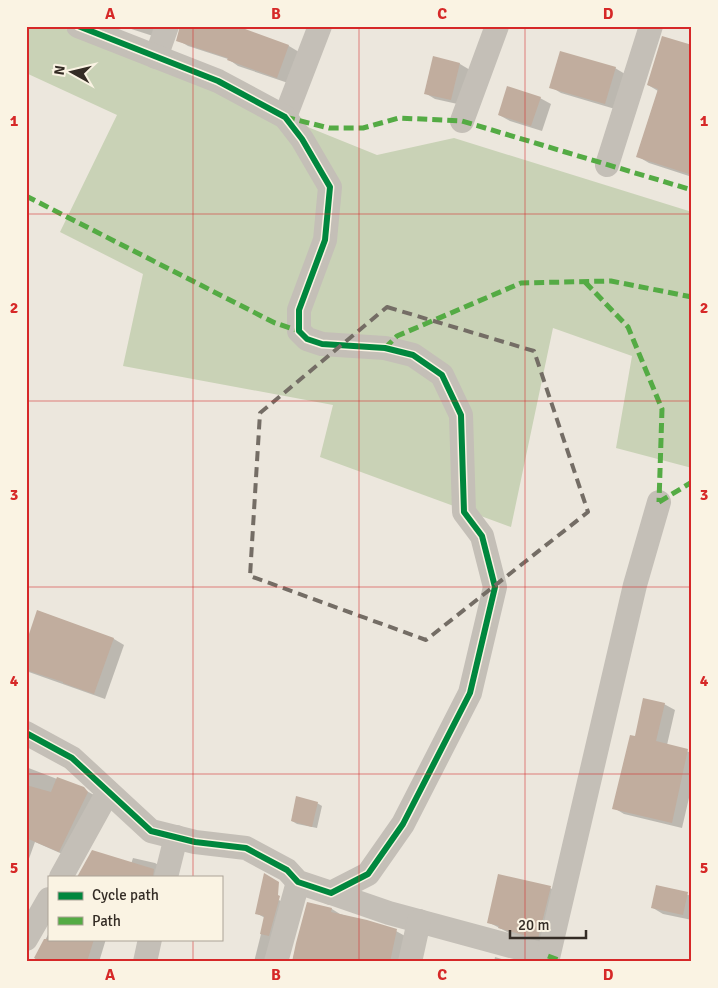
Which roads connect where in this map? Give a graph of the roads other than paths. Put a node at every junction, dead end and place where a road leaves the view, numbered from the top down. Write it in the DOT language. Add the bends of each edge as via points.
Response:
graph roads {
  1 [pos="78,26"];
  2 [pos="167,26"];
  3 [pos="320,26"];
  4 [pos="497,26"];
  5 [pos="651,26"];
  6 [pos="156,57"];
  7 [pos="285,117"];
  8 [pos="462,121"];
  9 [pos="607,164"];
  10 [pos="659,502"];
  11 [pos="26,733"];
  12 [pos="108,792"];
  13 [pos="176,837"];
  14 [pos="62,876"];
  15 [pos="166,876"];
  16 [pos="298,882"];
  17 [pos="331,893"];
  18 [pos="48,901"];
  19 [pos="419,921"];
  20 [pos="26,939"];
  21 [pos="150,940"];
  22 [pos="547,959"];
  23 [pos="145,962"];
  24 [pos="276,962"];
  25 [pos="410,962"];
  1 -- 6 [label="street"];
  2 -- 6 [label="street"];
  3 -- 7 [label="street"];
  4 -- 8 [label="street"];
  5 -- 9 [label="street"];
  6 -- 7 [label="street" via="218,81"];
  7 -- 17 [label="street" via="330,187 325,240 299,310 299,331 307,339 322,344 385,348 412,355 442,375 461,415 464,512 482,536 495,587 470,693 403,824 368,874"];
  10 -- 22 [label="street" via="635,585"];
  11 -- 12 [label="street" via="72,758"];
  12 -- 13 [label="street" via="151,831"];
  12 -- 14 [label="street"];
  13 -- 15 [label="street"];
  13 -- 16 [label="street" via="246,848 287,870"];
  16 -- 17 [label="street"];
  16 -- 24 [label="street"];
  17 -- 19 [label="street"];
  18 -- 20 [label="street"];
  19 -- 22 [label="street"];
  19 -- 25 [label="street"];
  21 -- 23 [label="street"];
}
